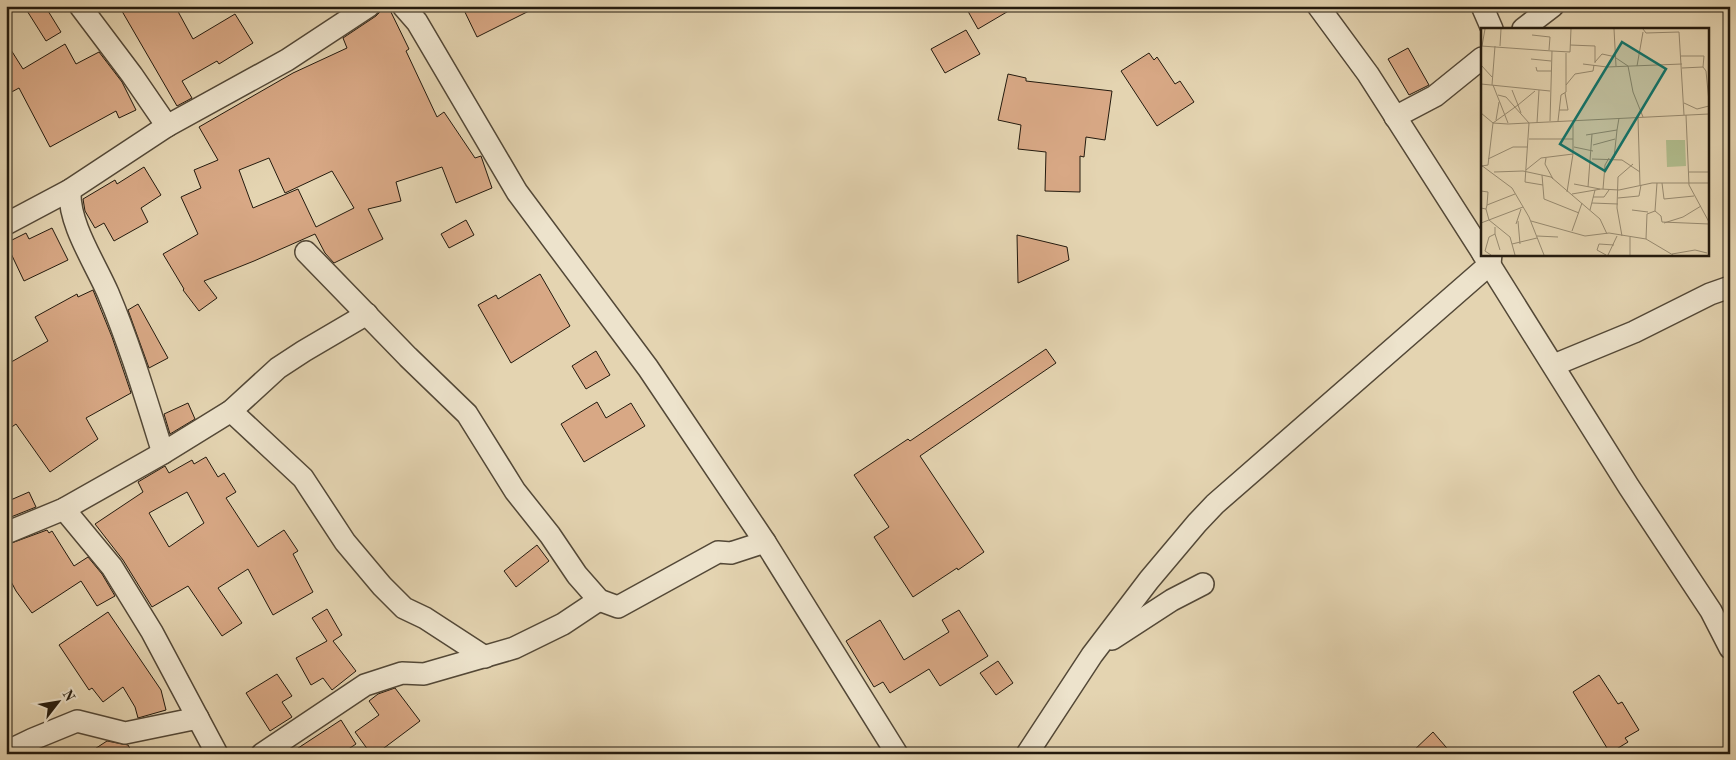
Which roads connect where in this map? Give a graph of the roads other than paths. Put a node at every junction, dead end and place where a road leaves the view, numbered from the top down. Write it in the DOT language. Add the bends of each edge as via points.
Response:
graph roads {
  1 [pos="80,6"];
  2 [pos="368,6"];
  3 [pos="403,6"];
  4 [pos="1318,6"];
  5 [pos="1482,6"];
  6 [pos="1554,6"];
  7 [pos="1492,28"];
  8 [pos="1524,28"];
  9 [pos="1481,59"];
  10 [pos="1395,117"];
  11 [pos="167,126"];
  12 [pos="70,190"];
  13 [pos="6,224"];
  14 [pos="1481,247"];
  15 [pos="306,252"];
  16 [pos="1487,256"];
  17 [pos="1730,287"];
  18 [pos="367,314"];
  19 [pos="1554,365"];
  20 [pos="231,412"];
  21 [pos="163,453"];
  22 [pos="64,509"];
  23 [pos="6,533"];
  24 [pos="765,542"];
  25 [pos="1202,584"];
  26 [pos="599,600"];
  27 [pos="1730,648"];
  28 [pos="1092,654"];
  29 [pos="485,657"];
  30 [pos="198,718"];
  31 [pos="6,752"];
  32 [pos="217,754"];
  33 [pos="262,754"];
  34 [pos="897,754"];
  35 [pos="1027,754"];
  1 -- 11 [label="street"];
  2 -- 11 [label="street" via="287,60"];
  3 -- 24 [label="street" via="417,22 517,192 648,368"];
  4 -- 10 [label="street"];
  5 -- 7 [label="street"];
  6 -- 8 [label="street"];
  9 -- 10 [label="street" via="1435,96"];
  10 -- 14 [label="street"];
  11 -- 12 [label="street"];
  12 -- 13 [label="street"];
  12 -- 21 [label="street" via="69,203 128,344"];
  15 -- 18 [label="street"];
  16 -- 19 [label="street"];
  16 -- 28 [label="street" via="1196,523"];
  17 -- 19 [label="street"];
  18 -- 20 [label="street" via="278,368"];
  18 -- 26 [label="street" via="467,414 515,491"];
  19 -- 27 [label="street" via="1629,487 1711,610"];
  20 -- 21 [label="street"];
  20 -- 29 [label="street" via="303,478 345,542 404,608"];
  21 -- 22 [label="street"];
  22 -- 23 [label="street"];
  22 -- 30 [label="street" via="112,567 152,632"];
  24 -- 26 [label="street" via="732,553 718,552 618,607"];
  24 -- 34 [label="street"];
  25 -- 28 [label="street" via="1133,624"];
  26 -- 29 [label="street" via="548,632"];
  28 -- 35 [label="street"];
  29 -- 33 [label="street" via="424,674 402,673 365,685"];
  30 -- 31 [label="street" via="125,733 76,722"];
  30 -- 32 [label="street"];
}
